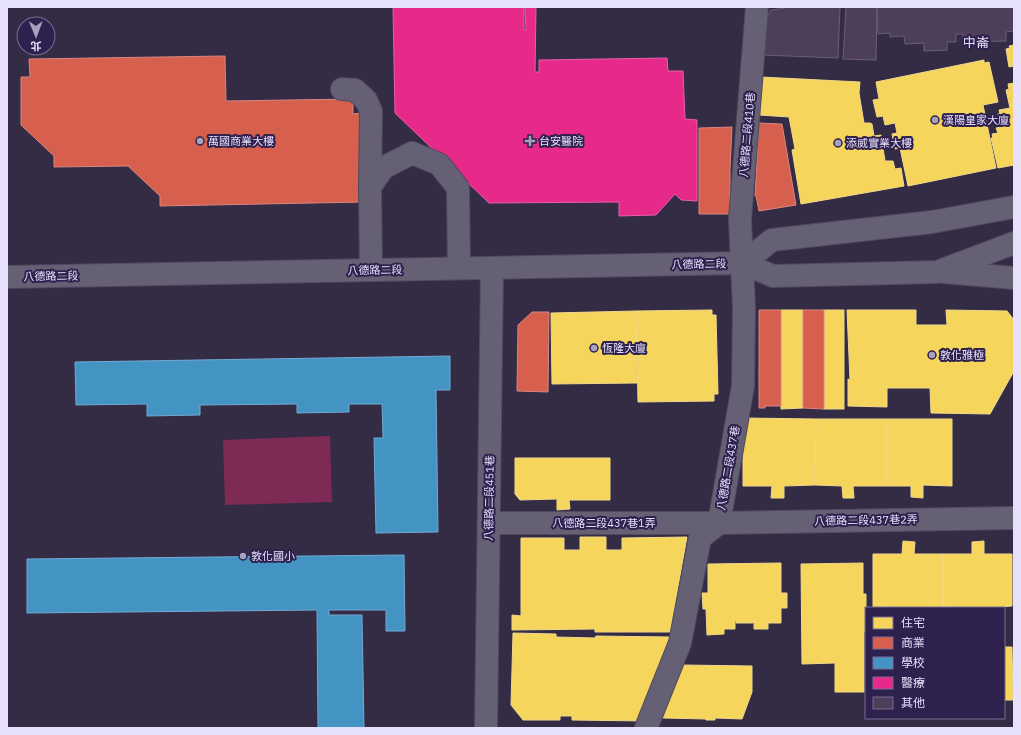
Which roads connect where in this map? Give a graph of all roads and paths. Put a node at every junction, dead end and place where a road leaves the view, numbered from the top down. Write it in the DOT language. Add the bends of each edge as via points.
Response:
graph roads {
  1 [pos="757,7"];
  2 [pos="342,89"];
  3 [pos="370,187"];
  4 [pos="1014,207"];
  5 [pos="1014,243"];
  6 [pos="742,263"];
  7 [pos="459,268"];
  8 [pos="492,268"];
  9 [pos="370,270"];
  10 [pos="937,272"];
  11 [pos="7,277"];
  12 [pos="1014,278"];
  13 [pos="1014,518"];
  14 [pos="489,523"];
  15 [pos="718,523"];
  16 [pos="486,728"];
  17 [pos="646,728"];
  1 -- 6 [label="street, 八德路二段410巷" via="740,219"];
  2 -- 3 [label="street" via="355,90 366,100 371,111"];
  3 -- 7 [label="street" via="383,168 412,153 439,164 458,188"];
  3 -- 9 [label="street"];
  4 -- 6 [label="street, 八德路二段" via="932,222 772,240"];
  5 -- 10 [label="street, 八德路二段"];
  6 -- 8 [label="street, 八德路二段"];
  6 -- 10 [label="street, 八德路二段" via="773,276"];
  6 -- 15 [label="street, 八德路二段437巷" via="743,386"];
  7 -- 8 [label="street, 八德路二段"];
  7 -- 9 [label="street, 八德路二段"];
  8 -- 14 [label="street, 八德路二段451巷"];
  9 -- 11 [label="street, 八德路二段"];
  10 -- 12 [label="street"];
  13 -- 15 [label="street, 八德路二段437巷2弄"];
  14 -- 15 [label="street, 八德路二段437巷1弄"];
  14 -- 16 [label="street, 八德路二段451巷"];
  15 -- 17 [label="street, 八德路二段437巷" via="700,538 680,643"];
}
